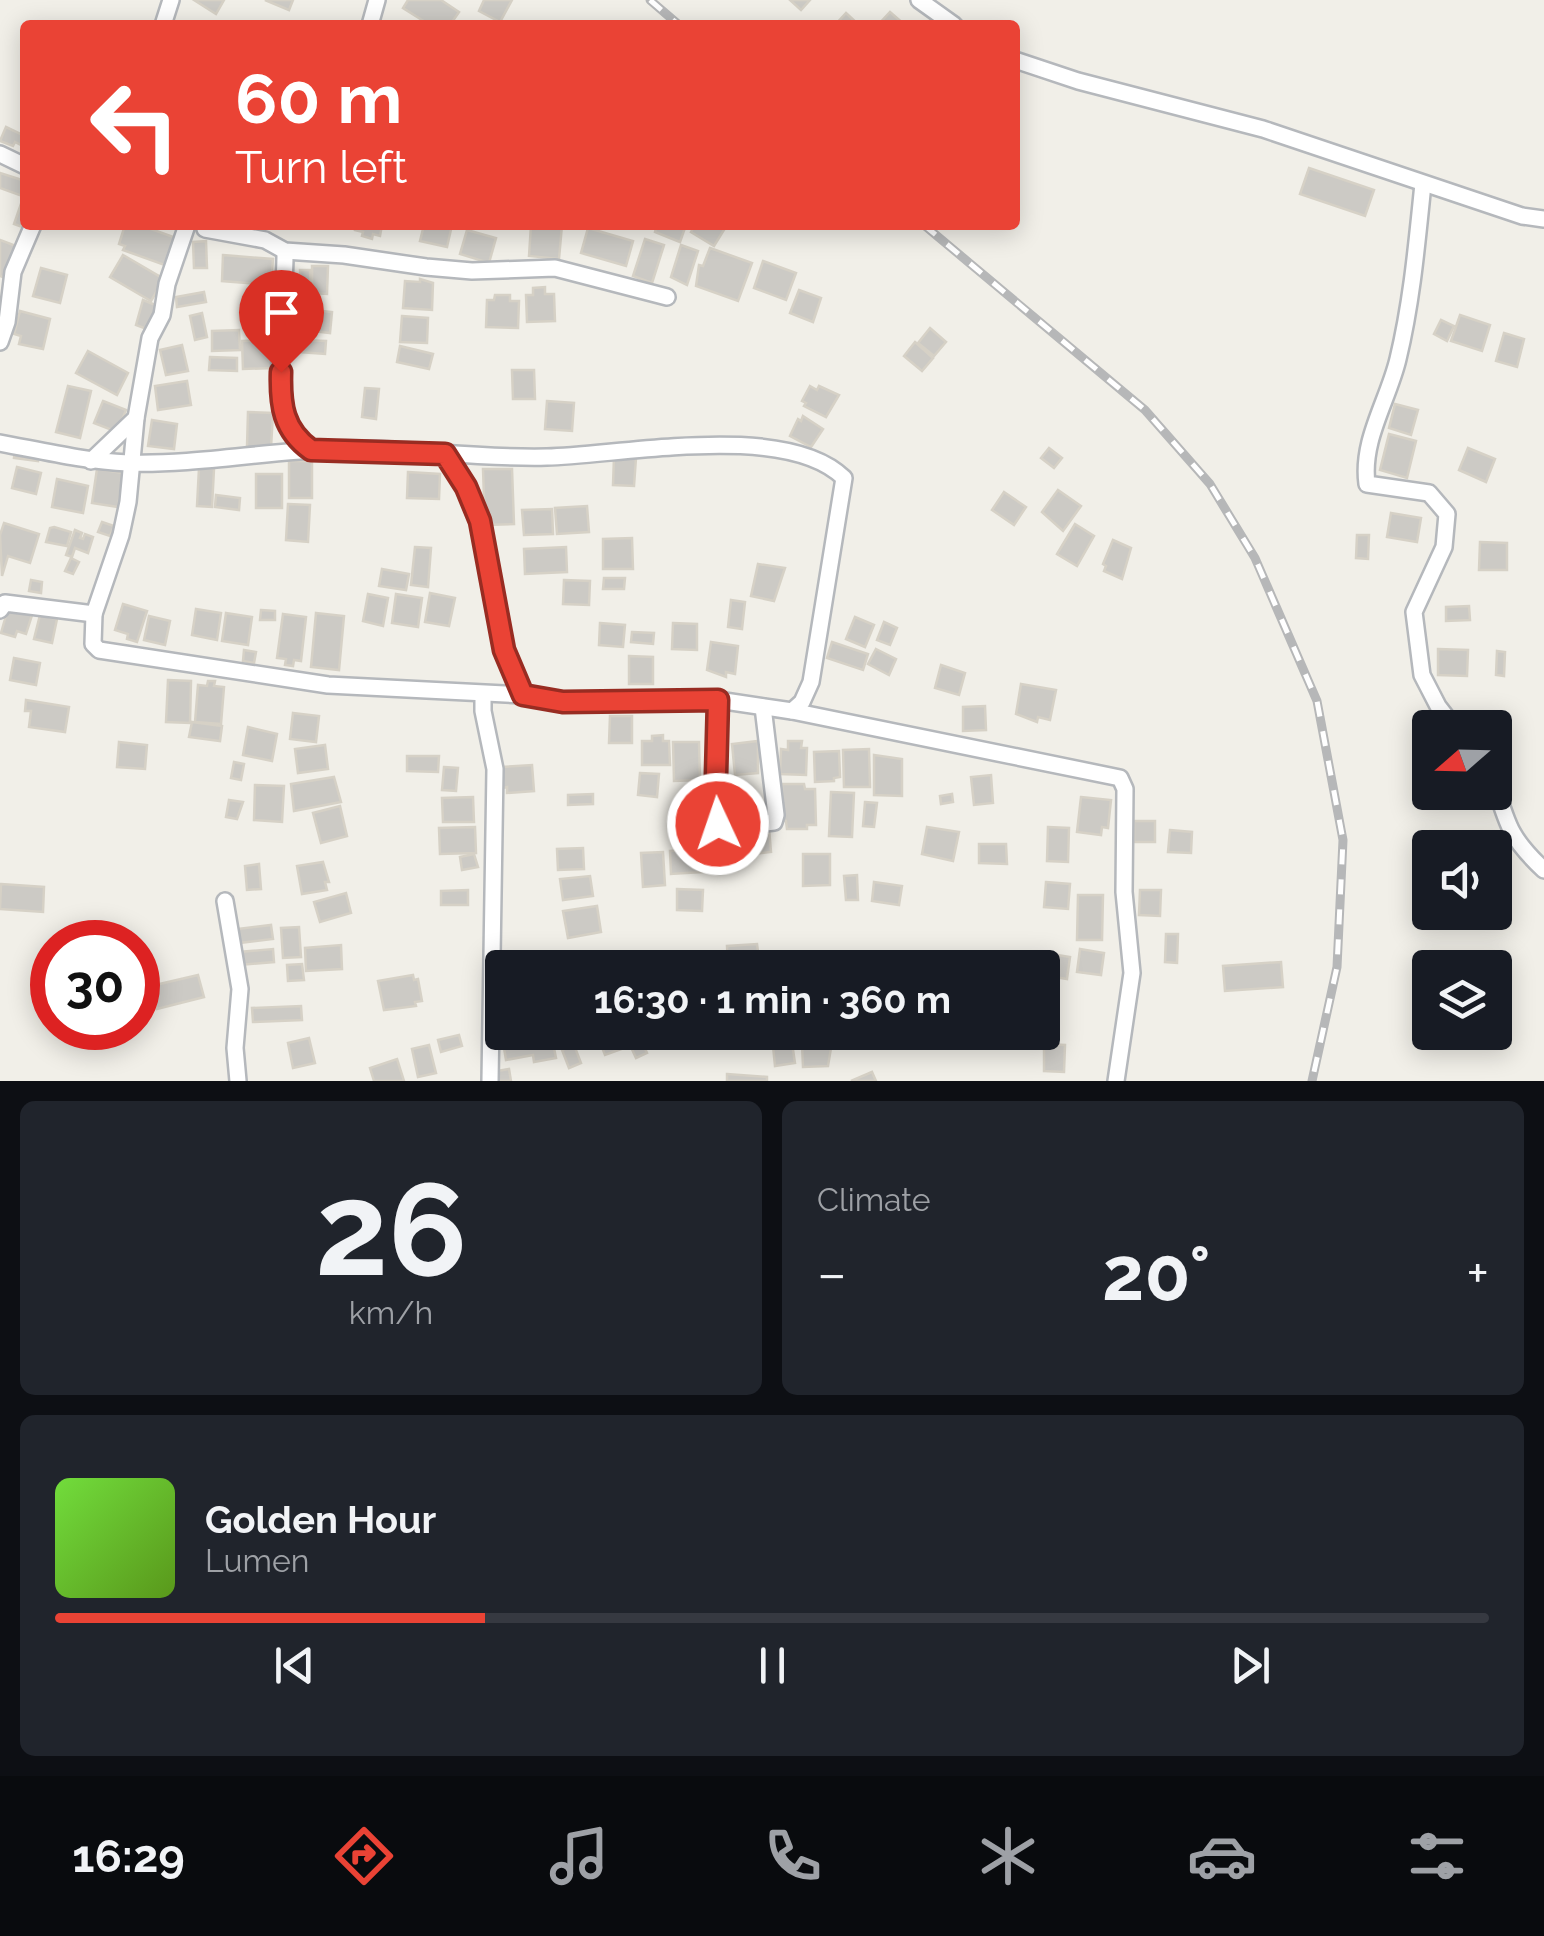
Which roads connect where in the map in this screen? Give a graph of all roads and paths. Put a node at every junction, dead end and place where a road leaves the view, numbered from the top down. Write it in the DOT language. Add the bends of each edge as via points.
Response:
graph roads {
  1 [pos="919,0"];
  2 [pos="947,20"];
  3 [pos="1020,62"];
  4 [pos="1422,184"];
  5 [pos="1544,219"];
  6 [pos="30,230"];
  7 [pos="179,230"];
  8 [pos="224,230"];
  9 [pos="286,251"];
  10 [pos="667,298"];
  11 [pos="0,342"];
  12 [pos="136,418"];
  13 [pos="0,443"];
  14 [pos="311,450"];
  15 [pos="445,454"];
  16 [pos="91,461"];
  17 [pos="132,463"];
  18 [pos="0,610"];
  19 [pos="94,614"];
  20 [pos="484,694"];
  21 [pos="523,695"];
  22 [pos="718,700"];
  23 [pos="763,707"];
  24 [pos="1441,710"];
  25 [pos="792,711"];
  26 [pos="1502,810"];
  27 [pos="1544,870"];
  28 [pos="226,901"];
  29 [pos="238,1081"];
  30 [pos="490,1081"];
  31 [pos="1116,1081"];
  1 -- 2 [label="street"];
  3 -- 4 [label="street" via="1263,129"];
  4 -- 5 [label="street"];
  4 -- 24 [label="street" via="1398,361 1364,464 1368,484 1430,493 1447,514 1444,547 1414,612 1422,675"];
  6 -- 11 [label="street" via="18,254"];
  7 -- 12 [label="street"];
  8 -- 9 [label="street"];
  9 -- 10 [label="street" via="472,271 555,268"];
  9 -- 14 [label="street" via="280,397 287,426"];
  12 -- 16 [label="street"];
  12 -- 17 [label="street"];
  13 -- 16 [label="street"];
  14 -- 15 [label="street"];
  14 -- 17 [label="street"];
  15 -- 21 [label="street" via="480,521 504,650"];
  15 -- 25 [label="street" via="546,457 760,446 832,466 844,478 842,502 811,682"];
  16 -- 17 [label="street"];
  17 -- 19 [label="street" via="121,535"];
  18 -- 19 [label="street" via="19,604"];
  19 -- 20 [label="street" via="93,644 115,654 328,685"];
  20 -- 21 [label="street"];
  20 -- 30 [label="street" via="495,770"];
  21 -- 22 [label="street" via="563,702"];
  22 -- 23 [label="street"];
  22 -- 23 [label="street" via="715,812 726,828 774,822"];
  23 -- 25 [label="street"];
  25 -- 31 [label="street" via="1120,778 1132,972"];
  26 -- 27 [label="street" via="1518,845"];
  28 -- 29 [label="street" via="240,989"];
}
